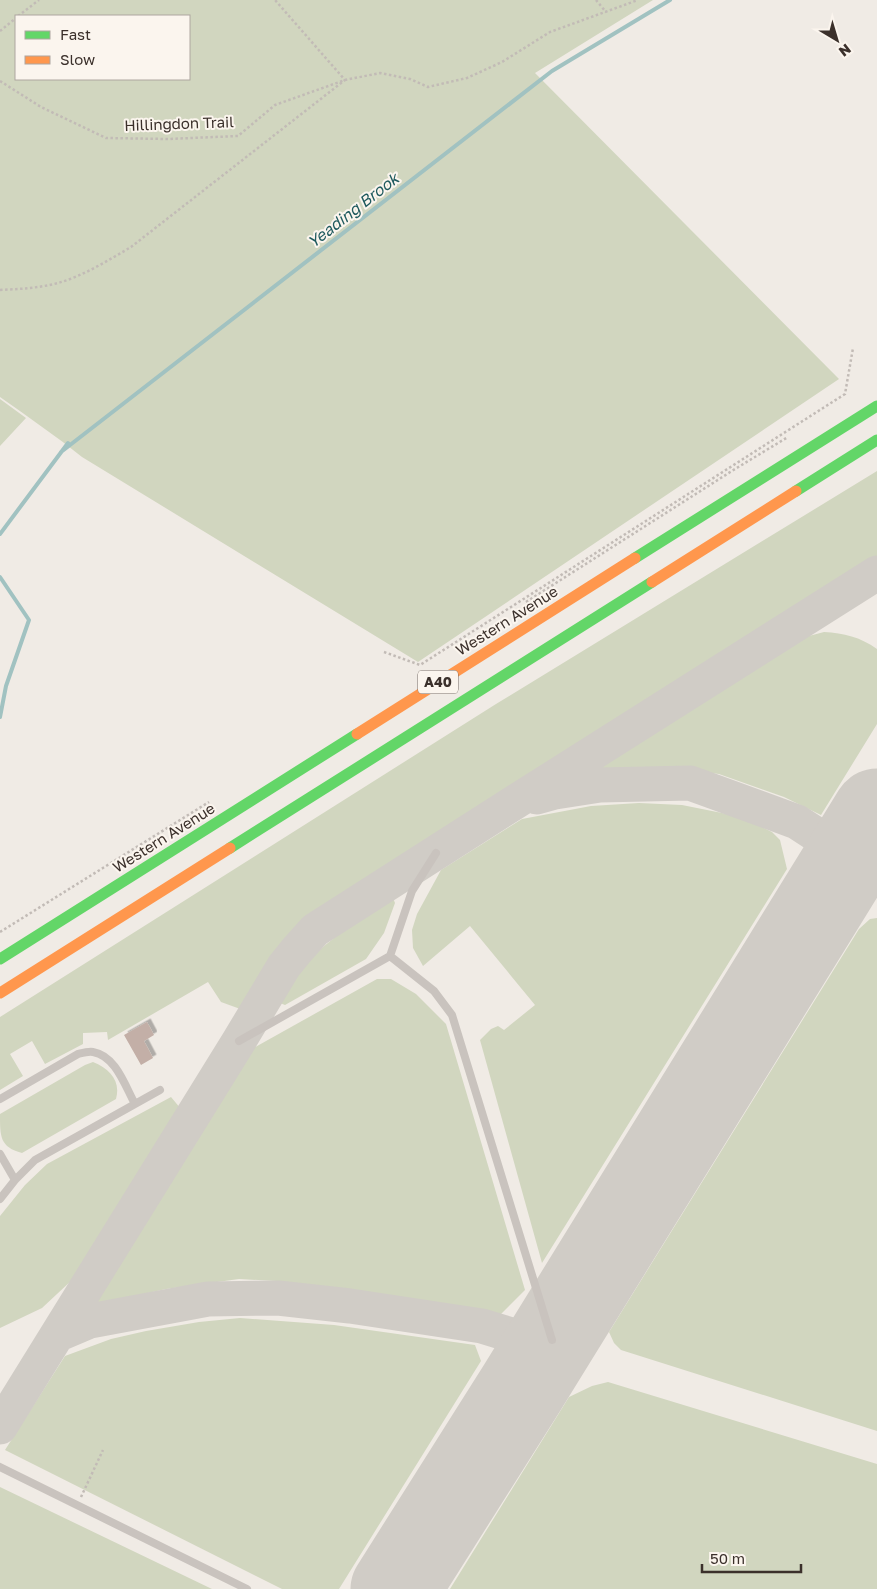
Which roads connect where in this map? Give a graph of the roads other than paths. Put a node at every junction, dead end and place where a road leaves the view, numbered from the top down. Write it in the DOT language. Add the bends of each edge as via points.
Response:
graph roads {
  1 [pos="877,406"];
  2 [pos="877,440"];
  3 [pos="436,853"];
  4 [pos="390,956"];
  5 [pos="0,959"];
  6 [pos="0,993"];
  7 [pos="239,1041"];
  8 [pos="160,1090"];
  9 [pos="0,1099"];
  10 [pos="135,1104"];
  11 [pos="0,1154"];
  12 [pos="15,1180"];
  13 [pos="0,1199"];
  14 [pos="552,1340"];
  15 [pos="0,1467"];
  16 [pos="247,1589"];
  1 -- 5 [label="highway, Western Avenue / A40"];
  2 -- 6 [label="highway, A40"];
  3 -- 4 [label="lane" via="412,891"];
  4 -- 7 [label="lane"];
  4 -- 14 [label="lane" via="434,991 452,1014"];
  8 -- 10 [label="lane"];
  9 -- 10 [label="lane" via="78,1054 92,1051 114,1064"];
  10 -- 12 [label="lane" via="35,1160"];
  11 -- 12 [label="lane"];
  12 -- 13 [label="lane"];
  15 -- 16 [label="lane"];
}
